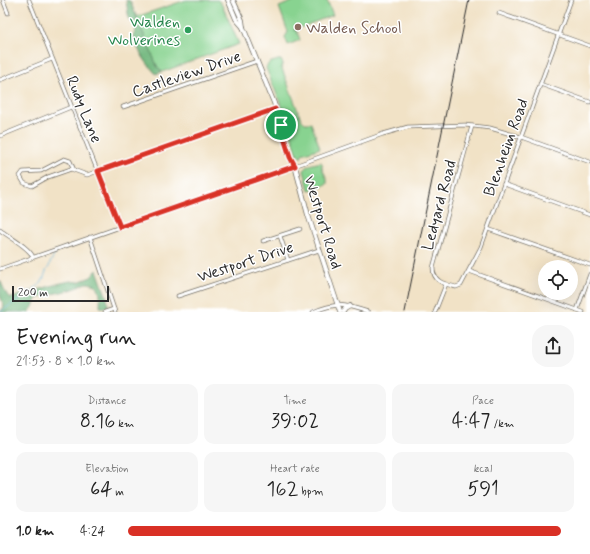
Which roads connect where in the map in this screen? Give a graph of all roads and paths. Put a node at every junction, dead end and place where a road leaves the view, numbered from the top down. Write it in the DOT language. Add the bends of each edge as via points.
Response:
graph roads {
  1 [pos="3,0"];
  2 [pos="29,0"];
  3 [pos="228,0"];
  4 [pos="233,0"];
  5 [pos="571,0"];
  6 [pos="8,12"];
  7 [pos="499,13"];
  8 [pos="243,28"];
  9 [pos="558,34"];
  10 [pos="590,46"];
  11 [pos="52,59"];
  12 [pos="257,61"];
  13 [pos="0,80"];
  14 [pos="540,84"];
  15 [pos="590,102"];
  16 [pos="71,107"];
  17 [pos="123,107"];
  18 [pos="275,109"];
  19 [pos="472,126"];
  20 [pos="0,136"];
  21 [pos="521,137"];
  22 [pos="590,162"];
  23 [pos="295,166"];
  24 [pos="74,170"];
  25 [pos="98,171"];
  26 [pos="504,184"];
  27 [pos="590,215"];
  28 [pos="120,227"];
  29 [pos="300,229"];
  30 [pos="488,229"];
  31 [pos="0,230"];
  32 [pos="280,236"];
  33 [pos="90,237"];
  34 [pos="263,241"];
  35 [pos="319,250"];
  36 [pos="33,257"];
  37 [pos="288,260"];
  38 [pos="590,265"];
  39 [pos="0,269"];
  40 [pos="469,271"];
  41 [pos="590,274"];
  42 [pos="446,284"];
  43 [pos="178,296"];
  44 [pos="338,305"];
  45 [pos="350,306"];
  46 [pos="577,310"];
  47 [pos="115,311"];
  48 [pos="105,312"];
  49 [pos="313,312"];
  50 [pos="342,312"];
  51 [pos="368,312"];
  52 [pos="435,312"];
  53 [pos="583,312"];
  1 -- 6 [label="street"];
  2 -- 11 [label="street, Rudy Lane"];
  3 -- 8 [label="main road, Westport Road"];
  4 -- 8 [label="main road, Westport Road"];
  5 -- 9 [label="street, Blenheim Road"];
  7 -- 9 [label="street"];
  8 -- 12 [label="main road, Westport Road"];
  9 -- 10 [label="street"];
  9 -- 14 [label="street, Blenheim Road"];
  11 -- 13 [label="street"];
  11 -- 16 [label="street, Rudy Lane"];
  12 -- 17 [label="street, Castleview Drive"];
  12 -- 18 [label="main road, Westport Road"];
  14 -- 15 [label="street"];
  14 -- 21 [label="street, Blenheim Road"];
  16 -- 20 [label="street"];
  16 -- 25 [label="street, Rudy Lane"];
  18 -- 23 [label="main road, Westport Road"];
  18 -- 25 [label="street"];
  19 -- 21 [label="street"];
  19 -- 23 [label="street" via="416,126 401,129"];
  19 -- 42 [label="street, Ledyard Road" via="433,268 439,282"];
  21 -- 22 [label="street"];
  21 -- 26 [label="street, Blenheim Road"];
  23 -- 28 [label="street"];
  23 -- 35 [label="main road, Westport Road"];
  24 -- 24 [label="street" via="48,177 32,186 24,183 20,176 23,172 41,171 64,159 70,161"];
  24 -- 25 [label="street" via="87,175"];
  25 -- 28 [label="street, Rudy Lane"];
  26 -- 27 [label="street"];
  26 -- 30 [label="street, Blenheim Road"];
  28 -- 33 [label="street"];
  29 -- 32 [label="street"];
  30 -- 38 [label="street"];
  30 -- 40 [label="street, Blenheim Road" via="478,256"];
  31 -- 36 [label="street"];
  32 -- 34 [label="street"];
  32 -- 37 [label="street"];
  33 -- 36 [label="street"];
  33 -- 47 [label="street"];
  35 -- 37 [label="street, Westport Drive"];
  35 -- 44 [label="main road, Westport Road"];
  36 -- 39 [label="street"];
  37 -- 43 [label="street, Westport Drive"];
  40 -- 42 [label="street, Blenheim Road" via="459,286"];
  40 -- 46 [label="street"];
  41 -- 46 [label="street"];
  42 -- 52 [label="street"];
  44 -- 45 [label="street"];
  44 -- 49 [label="street"];
  44 -- 50 [label="main road, Westport Road"];
  45 -- 50 [label="main road"];
  45 -- 51 [label="street"];
  46 -- 53 [label="street"];
  47 -- 48 [label="street"];
}
